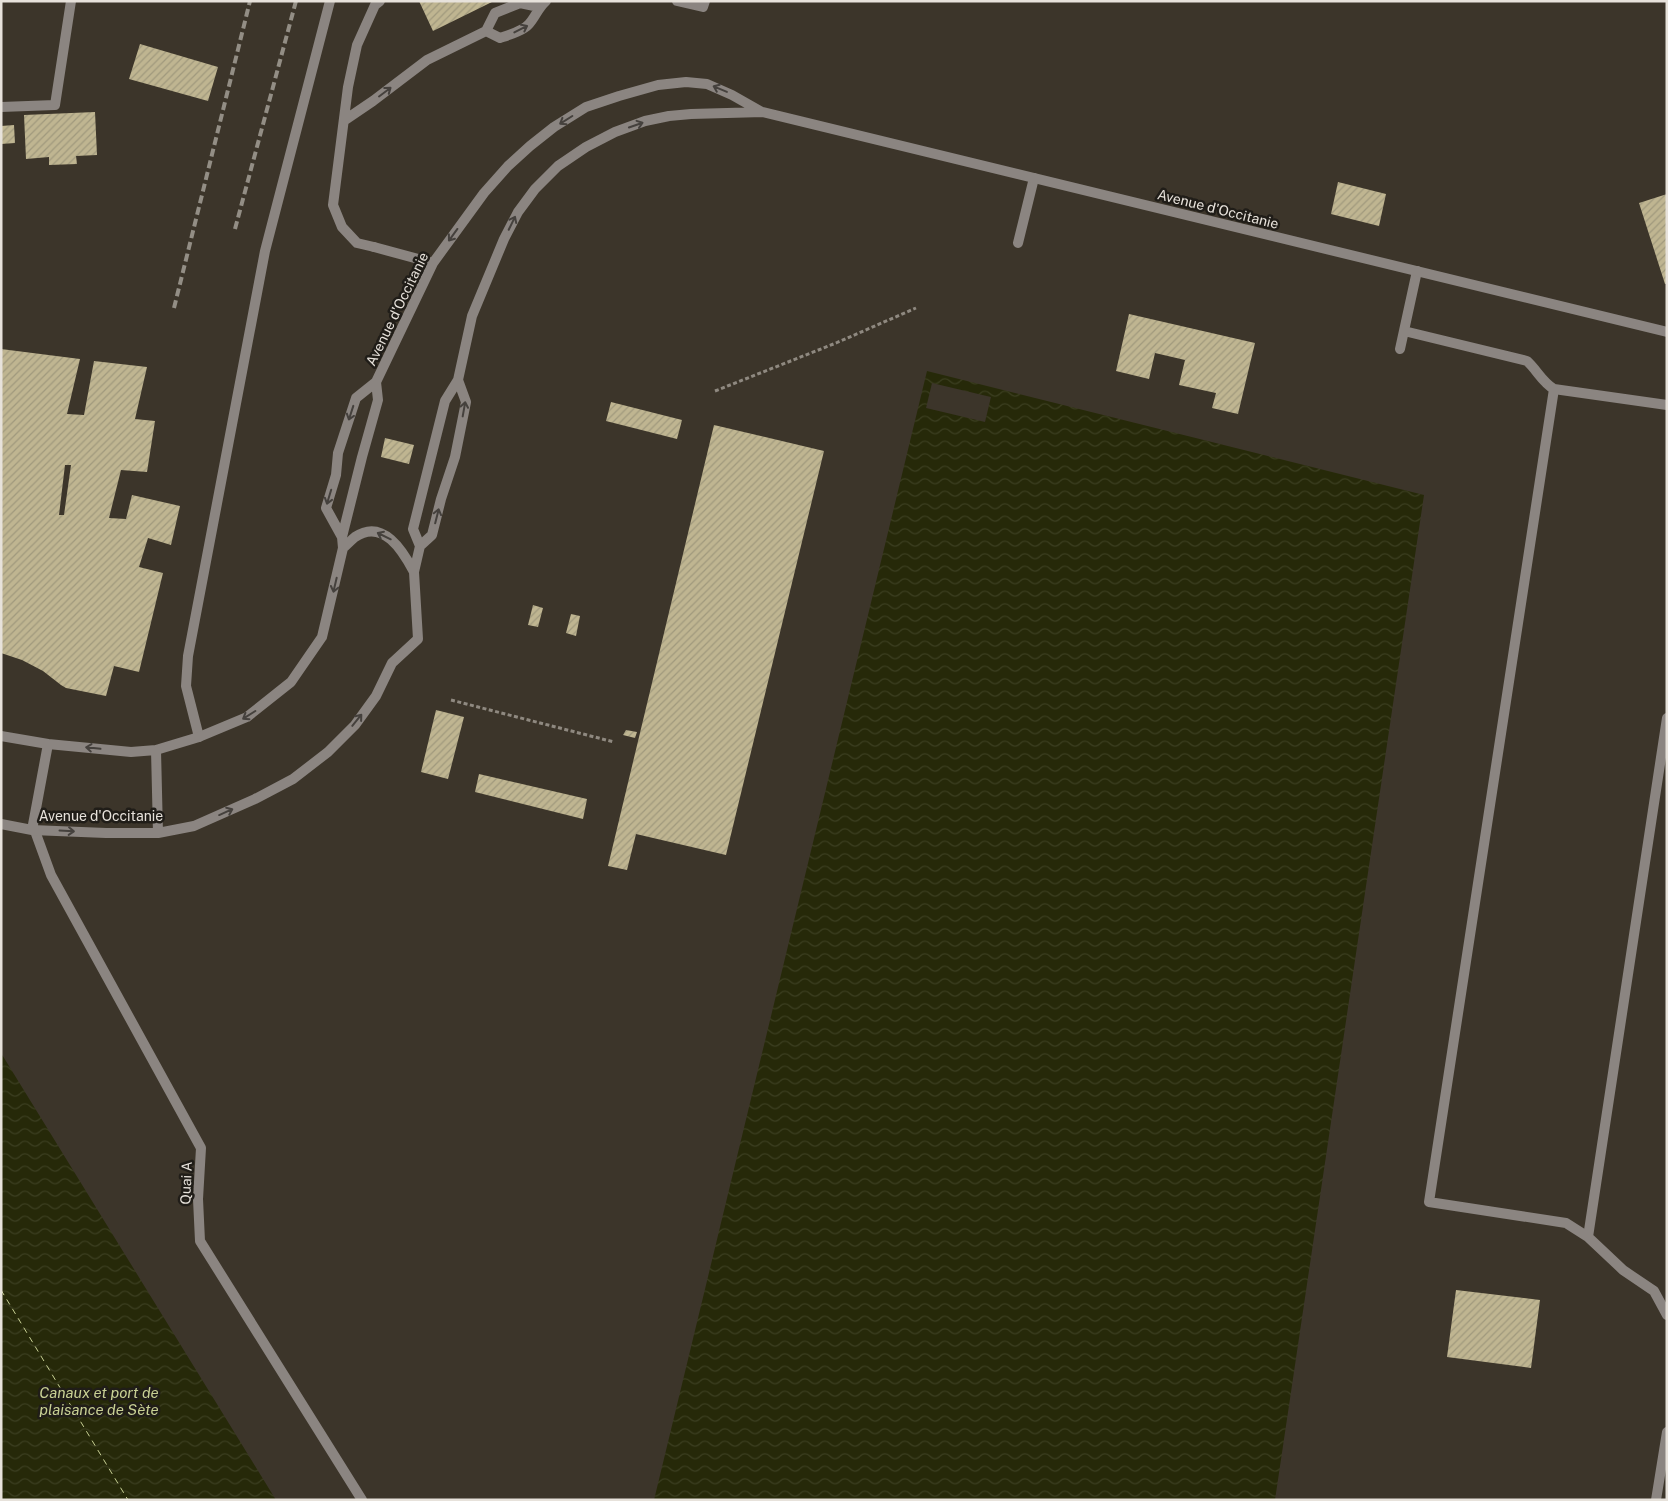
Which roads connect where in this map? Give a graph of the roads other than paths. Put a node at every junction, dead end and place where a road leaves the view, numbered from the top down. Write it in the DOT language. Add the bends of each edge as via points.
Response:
graph roads {
  1 [pos="71,1"];
  2 [pos="330,1"];
  3 [pos="380,1"];
  4 [pos="678,1"];
  5 [pos="705,1"];
  6 [pos="543,4"];
  7 [pos="486,30"];
  8 [pos="1,107"];
  9 [pos="763,112"];
  10 [pos="345,120"];
  11 [pos="1034,178"];
  12 [pos="1018,243"];
  13 [pos="433,263"];
  14 [pos="1417,271"];
  15 [pos="1404,331"];
  16 [pos="1667,332"];
  17 [pos="1400,349"];
  18 [pos="458,380"];
  19 [pos="376,382"];
  20 [pos="1554,389"];
  21 [pos="1667,405"];
  22 [pos="342,537"];
  23 [pos="420,546"];
  24 [pos="343,548"];
  25 [pos="414,572"];
  26 [pos="1667,718"];
  27 [pos="1,736"];
  28 [pos="199,737"];
  29 [pos="48,744"];
  30 [pos="156,750"];
  31 [pos="1,824"];
  32 [pos="33,831"];
  33 [pos="158,833"];
  34 [pos="1588,1237"];
  35 [pos="1667,1314"];
  36 [pos="1667,1432"];
  37 [pos="362,1500"];
  38 [pos="1656,1500"];
  1 -- 8 [label="street" via="55,104"];
  2 -- 28 [label="street" via="265,251 188,656 186,686"];
  3 -- 10 [label="street" via="375,5 357,45"];
  4 -- 5 [label="street" via="703,7"];
  6 -- 7 [label="street" via="520,3 495,13"];
  7 -- 6 [label="street, one-way" via="500,38 512,34 529,25"];
  10 -- 7 [label="street, one-way" via="427,60"];
  9 -- 11 [label="street, Avenue d'Occitanie"];
  9 -- 13 [label="street, Avenue d'Occitanie, one-way" via="707,84 686,82 658,85 586,107 554,127 508,166 484,192"];
  18 -- 9 [label="street, Avenue d'Occitanie, one-way" via="472,316 504,239 534,189 558,166 614,132 645,121 691,114"];
  10 -- 13 [label="street" via="333,205 342,227 357,243"];
  11 -- 12 [label="street"];
  11 -- 14 [label="street, Avenue d'Occitanie"];
  13 -- 19 [label="street, Avenue d'Occitanie"];
  14 -- 15 [label="street"];
  14 -- 16 [label="street, Avenue d'Occitanie"];
  15 -- 17 [label="street"];
  15 -- 20 [label="street" via="1527,361 1544,384"];
  18 -- 23 [label="street, Avenue d'Occitanie" via="445,401 413,529"];
  23 -- 18 [label="street, Avenue d'Occitanie, one-way" via="432,535 455,457 466,402"];
  19 -- 22 [label="street, Avenue d'Occitanie" via="378,400"];
  19 -- 22 [label="street, Avenue d'Occitanie, one-way" via="356,398 338,453 336,475 326,508"];
  20 -- 21 [label="street"];
  20 -- 34 [label="street" via="1429,1202 1566,1223"];
  22 -- 24 [label="street, Avenue d'Occitanie"];
  23 -- 25 [label="street, Avenue d'Occitanie"];
  25 -- 24 [label="street, Avenue d'Occitanie, one-way" via="404,552 384,534 371,531 355,536"];
  24 -- 28 [label="street, Avenue d'Occitanie, one-way" via="322,637 291,682 248,717"];
  33 -- 25 [label="street, Avenue d'Occitanie, one-way" via="194,826 255,799 293,779 334,745 376,696 392,663 418,639"];
  26 -- 34 [label="street"];
  27 -- 29 [label="street, Avenue d'Occitanie"];
  28 -- 30 [label="street, Avenue d'Occitanie"];
  30 -- 29 [label="street, Avenue d'Occitanie, one-way" via="131,752"];
  29 -- 32 [label="street"];
  30 -- 33 [label="street"];
  31 -- 32 [label="street, Avenue d'Occitanie"];
  32 -- 33 [label="street, Avenue d'Occitanie, one-way"];
  32 -- 37 [label="street, Quai A" via="51,875 201,1148 200,1241"];
  34 -- 35 [label="street" via="1622,1270 1654,1291"];
  36 -- 38 [label="street"];
}
